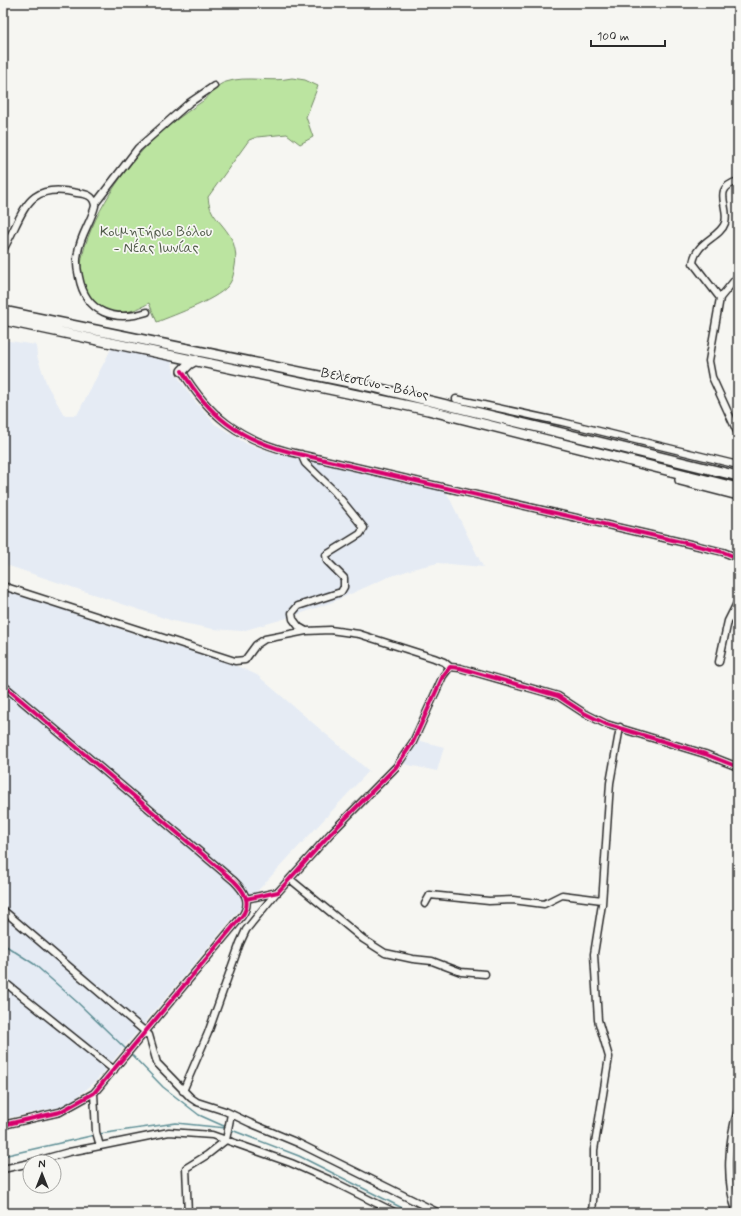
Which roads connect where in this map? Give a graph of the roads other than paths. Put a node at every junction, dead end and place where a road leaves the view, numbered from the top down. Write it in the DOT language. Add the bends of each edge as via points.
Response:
graph roads {
  1 [pos="214,86"];
  2 [pos="738,181"];
  3 [pos="95,204"];
  4 [pos="3,250"];
  5 [pos="738,276"];
  6 [pos="720,298"];
  7 [pos="3,311"];
  8 [pos="147,312"];
  9 [pos="3,320"];
  10 [pos="177,356"];
  11 [pos="196,360"];
  12 [pos="182,371"];
  13 [pos="456,398"];
  14 [pos="498,412"];
  15 [pos="738,434"];
  16 [pos="562,444"];
  17 [pos="301,454"];
  18 [pos="738,465"];
  19 [pos="738,476"];
  20 [pos="738,488"];
  21 [pos="738,495"];
  22 [pos="738,558"];
  23 [pos="3,586"];
  24 [pos="738,601"];
  25 [pos="306,631"];
  26 [pos="719,662"];
  27 [pos="450,667"];
  28 [pos="3,685"];
  29 [pos="620,728"];
  30 [pos="738,767"];
  31 [pos="290,879"];
  32 [pos="276,893"];
  33 [pos="246,899"];
  34 [pos="602,900"];
  35 [pos="425,904"];
  36 [pos="3,910"];
  37 [pos="485,974"];
  38 [pos="3,981"];
  39 [pos="145,1032"];
  40 [pos="114,1070"];
  41 [pos="183,1091"];
  42 [pos="94,1093"];
  43 [pos="738,1110"];
  44 [pos="231,1114"];
  45 [pos="3,1125"];
  46 [pos="226,1140"];
  47 [pos="100,1146"];
  48 [pos="61,1154"];
  49 [pos="22,1164"];
  50 [pos="3,1169"];
  51 [pos="188,1213"];
  52 [pos="396,1213"];
  53 [pos="439,1213"];
  54 [pos="592,1213"];
  55 [pos="737,1213"];
  1 -- 3 [label="street" via="188,103 138,148"];
  2 -- 6 [label="street" via="732,183 724,192 726,218 723,227 697,250 693,263"];
  3 -- 4 [label="street" via="91,197 84,194 60,189 42,192 32,198"];
  3 -- 8 [label="street" via="77,254 83,290 91,304 107,314 131,316"];
  5 -- 6 [label="street"];
  6 -- 15 [label="street" via="711,345 710,369"];
  7 -- 14 [label="highway, Βελεστίνο - Βόλος"];
  9 -- 10 [label="highway, Βελεστίνο - Βόλος"];
  10 -- 11 [label="highway, Βελεστίνο - Βόλος"];
  10 -- 12 [label="highway"];
  11 -- 12 [label="highway"];
  11 -- 16 [label="highway, Βελεστίνο - Βόλος" via="428,410"];
  12 -- 17 [label="street" via="204,403 237,432 263,444"];
  13 -- 14 [label="street"];
  14 -- 18 [label="street"];
  14 -- 19 [label="highway, Βελεστίνο - Βόλος"];
  16 -- 20 [label="highway, Βελεστίνο - Βόλος"];
  16 -- 21 [label="highway" via="610,462"];
  17 -- 22 [label="street" via="690,544"];
  17 -- 25 [label="street" via="305,463 334,491 364,528 360,534 326,555 327,561 344,578 344,587 340,592 293,610 293,619"];
  23 -- 25 [label="street" via="235,661 245,660 265,639"];
  24 -- 26 [label="street" via="728,621"];
  25 -- 27 [label="street" via="330,630 359,634 434,658"];
  27 -- 29 [label="street" via="558,696 589,716"];
  27 -- 31 [label="street" via="443,676 401,761"];
  28 -- 33 [label="street" via="234,880"];
  29 -- 30 [label="street"];
  29 -- 34 [label="street" via="610,783"];
  31 -- 32 [label="street"];
  31 -- 37 [label="street" via="363,939 386,952 432,961 461,972"];
  32 -- 33 [label="street"];
  32 -- 41 [label="street" via="246,930 208,1033"];
  33 -- 39 [label="street" via="246,908 242,916"];
  34 -- 35 [label="street" via="562,895 544,904 430,895"];
  34 -- 54 [label="street" via="594,954 599,1024 609,1057 594,1150"];
  36 -- 39 [label="street"];
  38 -- 40 [label="street"];
  39 -- 40 [label="street"];
  39 -- 41 [label="street" via="150,1037 157,1063"];
  40 -- 42 [label="street"];
  41 -- 44 [label="street" via="197,1102"];
  42 -- 45 [label="street" via="60,1112"];
  42 -- 47 [label="street" via="96,1132"];
  43 -- 55 [label="street" via="730,1153"];
  44 -- 46 [label="street"];
  44 -- 53 [label="street" via="298,1143"];
  46 -- 47 [label="street" via="212,1135 178,1131"];
  46 -- 51 [label="street" via="186,1168"];
  46 -- 52 [label="street" via="323,1177"];
  47 -- 48 [label="street"];
  49 -- 50 [label="street"];
}
